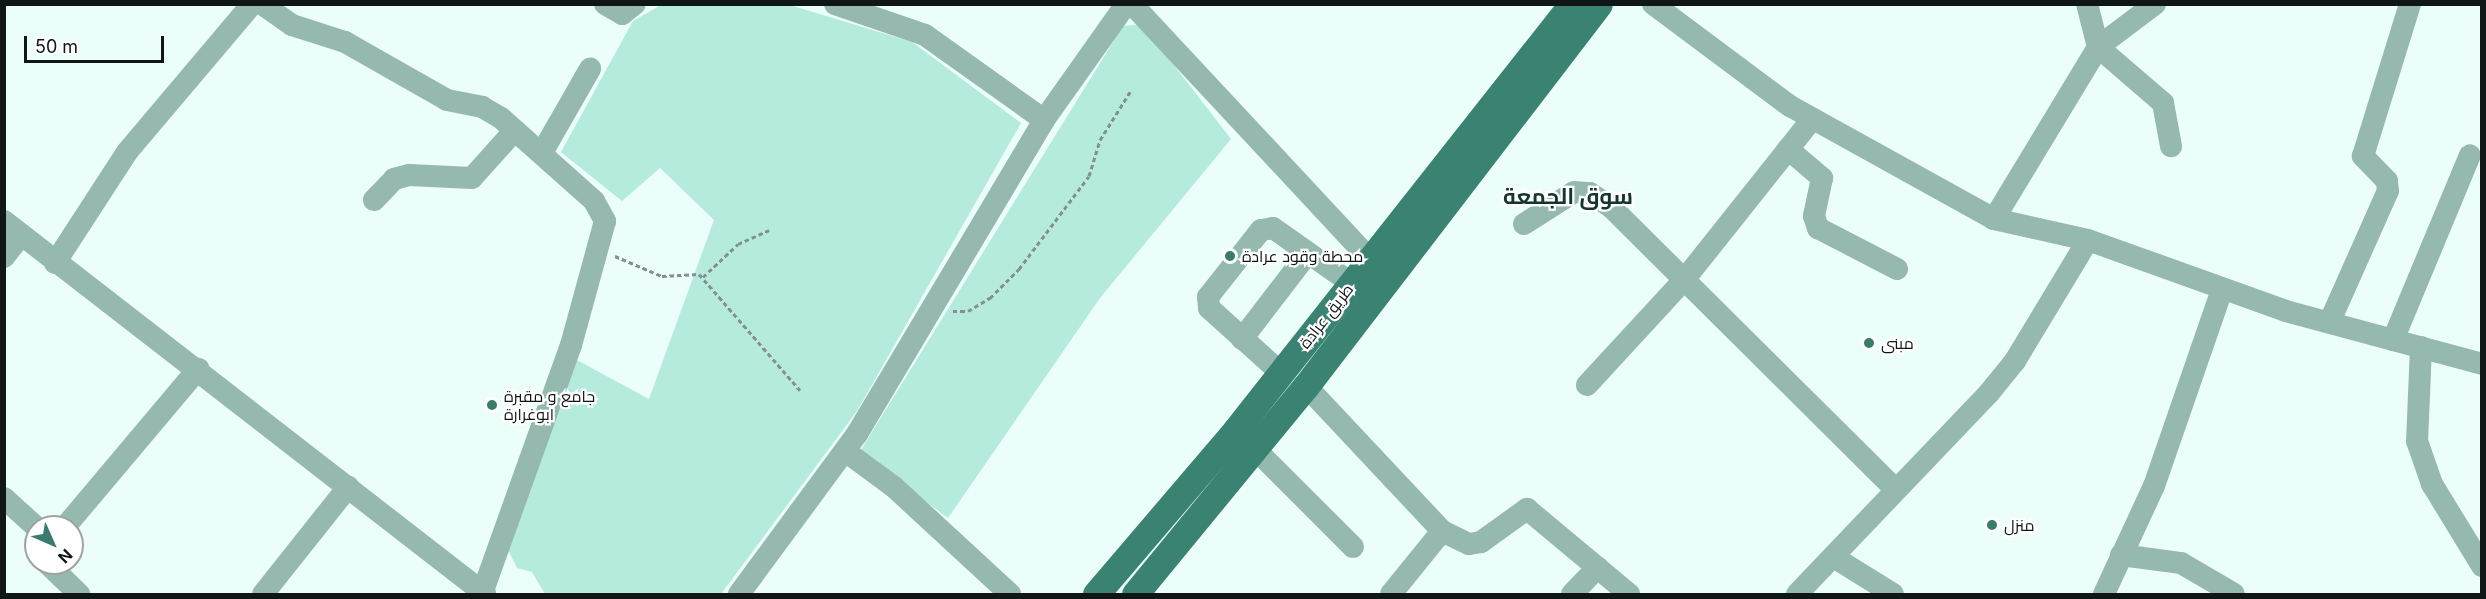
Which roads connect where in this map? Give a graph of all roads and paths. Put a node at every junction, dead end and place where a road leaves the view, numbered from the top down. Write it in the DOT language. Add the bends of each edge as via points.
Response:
graph roads {
  1 [pos="252,4"];
  2 [pos="262,4"];
  3 [pos="605,4"];
  4 [pos="635,4"];
  5 [pos="835,4"];
  6 [pos="1126,4"];
  7 [pos="1132,4"];
  8 [pos="1572,4"];
  9 [pos="1599,4"];
  10 [pos="1653,4"];
  11 [pos="2087,4"];
  12 [pos="2155,4"];
  13 [pos="2410,4"];
  14 [pos="2098,47"];
  15 [pos="590,69"];
  16 [pos="1130,92"];
  17 [pos="1812,119"];
  18 [pos="1044,120"];
  19 [pos="515,130"];
  20 [pos="2171,146"];
  21 [pos="1788,149"];
  22 [pos="543,151"];
  23 [pos="2470,155"];
  24 [pos="374,200"];
  25 [pos="1994,219"];
  26 [pos="1524,224"];
  27 [pos="13,228"];
  28 [pos="769,230"];
  29 [pos="2088,240"];
  30 [pos="600,250"];
  31 [pos="1308,252"];
  32 [pos="4,257"];
  33 [pos="1370,259"];
  34 [pos="55,263"];
  35 [pos="1897,269"];
  36 [pos="703,277"];
  37 [pos="1684,280"];
  38 [pos="1351,283"];
  39 [pos="2222,290"];
  40 [pos="932,310"];
  41 [pos="2330,321"];
  42 [pos="1242,339"];
  43 [pos="2393,340"];
  44 [pos="2421,347"];
  45 [pos="2481,364"];
  46 [pos="198,369"];
  47 [pos="1281,373"];
  48 [pos="1587,385"];
  49 [pos="1306,386"];
  50 [pos="801,390"];
  51 [pos="1256,450"];
  52 [pos="844,451"];
  53 [pos="348,487"];
  54 [pos="1894,489"];
  55 [pos="4,498"];
  56 [pos="75,515"];
  57 [pos="24,516"];
  58 [pos="1442,531"];
  59 [pos="1353,547"];
  60 [pos="2121,555"];
  61 [pos="1835,558"];
  62 [pos="2481,566"];
  63 [pos="1598,567"];
  64 [pos="59,575"];
  65 [pos="79,594"];
  66 [pos="263,594"];
  67 [pos="484,594"];
  68 [pos="739,594"];
  69 [pos="1010,594"];
  70 [pos="1096,594"];
  71 [pos="1135,594"];
  72 [pos="1391,594"];
  73 [pos="1572,594"];
  74 [pos="1629,594"];
  75 [pos="1797,594"];
  76 [pos="1893,594"];
  77 [pos="2103,594"];
  78 [pos="2234,594"];
  1 -- 34 [label="street" via="134,143"];
  2 -- 19 [label="street" via="309,34 345,42 447,100 482,107"];
  3 -- 4 [label="street" via="622,14"];
  5 -- 18 [label="street" via="925,35"];
  6 -- 18 [label="street"];
  7 -- 33 [label="street"];
  8 -- 33 [label="main road, طريق عرادة"];
  9 -- 49 [label="main road, طريق عرادة"];
  10 -- 17 [label="street"];
  11 -- 14 [label="street"];
  12 -- 14 [label="street"];
  13 -- 41 [label="street" via="2363,156 2387,181 2388,191"];
  14 -- 20 [label="street" via="2163,103"];
  14 -- 25 [label="street"];
  15 -- 22 [label="street"];
  16 -- 40 [label="path" via="1100,140 1089,177 1019,269 968,311"];
  17 -- 21 [label="street"];
  17 -- 25 [label="street"];
  18 -- 40 [label="street"];
  19 -- 22 [label="street"];
  19 -- 24 [label="street" via="472,178 409,175 394,179"];
  21 -- 35 [label="street" via="1822,178 1814,216 1818,228"];
  21 -- 37 [label="street"];
  22 -- 30 [label="street" via="601,211 605,233"];
  23 -- 43 [label="street"];
  25 -- 29 [label="street"];
  26 -- 37 [label="street" via="1562,197 1590,193"];
  27 -- 32 [label="street"];
  27 -- 34 [label="street"];
  28 -- 36 [label="path" via="738,243"];
  29 -- 39 [label="street"];
  29 -- 54 [label="street" via="2015,361"];
  30 -- 36 [label="path" via="662,276 690,272"];
  30 -- 67 [label="street"];
  31 -- 38 [label="street"];
  31 -- 42 [label="street"];
  31 -- 42 [label="street" via="1273,228 1261,230 1208,297 1209,308"];
  33 -- 38 [label="main road, طريق عرادة"];
  34 -- 46 [label="street"];
  36 -- 50 [label="path" via="720,303"];
  37 -- 48 [label="street"];
  37 -- 54 [label="street"];
  38 -- 47 [label="main road, طريق عرادة"];
  39 -- 41 [label="street"];
  39 -- 60 [label="street" via="2154,486"];
  40 -- 52 [label="street"];
  41 -- 43 [label="street"];
  42 -- 47 [label="street"];
  43 -- 44 [label="street"];
  44 -- 45 [label="street"];
  44 -- 62 [label="street" via="2416,441 2432,484"];
  46 -- 53 [label="street"];
  46 -- 56 [label="street"];
  47 -- 70 [label="main road, طريق عرادة"];
  49 -- 51 [label="main road, طريق عرادة"];
  49 -- 58 [label="street"];
  51 -- 59 [label="street"];
  51 -- 71 [label="main road, طريق عرادة"];
  52 -- 68 [label="street"];
  52 -- 69 [label="street" via="894,487"];
  53 -- 66 [label="street"];
  53 -- 67 [label="street"];
  54 -- 61 [label="street"];
  55 -- 57 [label="street"];
  58 -- 63 [label="street" via="1469,544 1481,542 1527,509"];
  58 -- 72 [label="street"];
  60 -- 77 [label="street"];
  60 -- 78 [label="street" via="2181,563"];
  61 -- 75 [label="street"];
  61 -- 76 [label="street"];
  63 -- 73 [label="street"];
  63 -- 74 [label="street"];
  64 -- 65 [label="street"];
}
